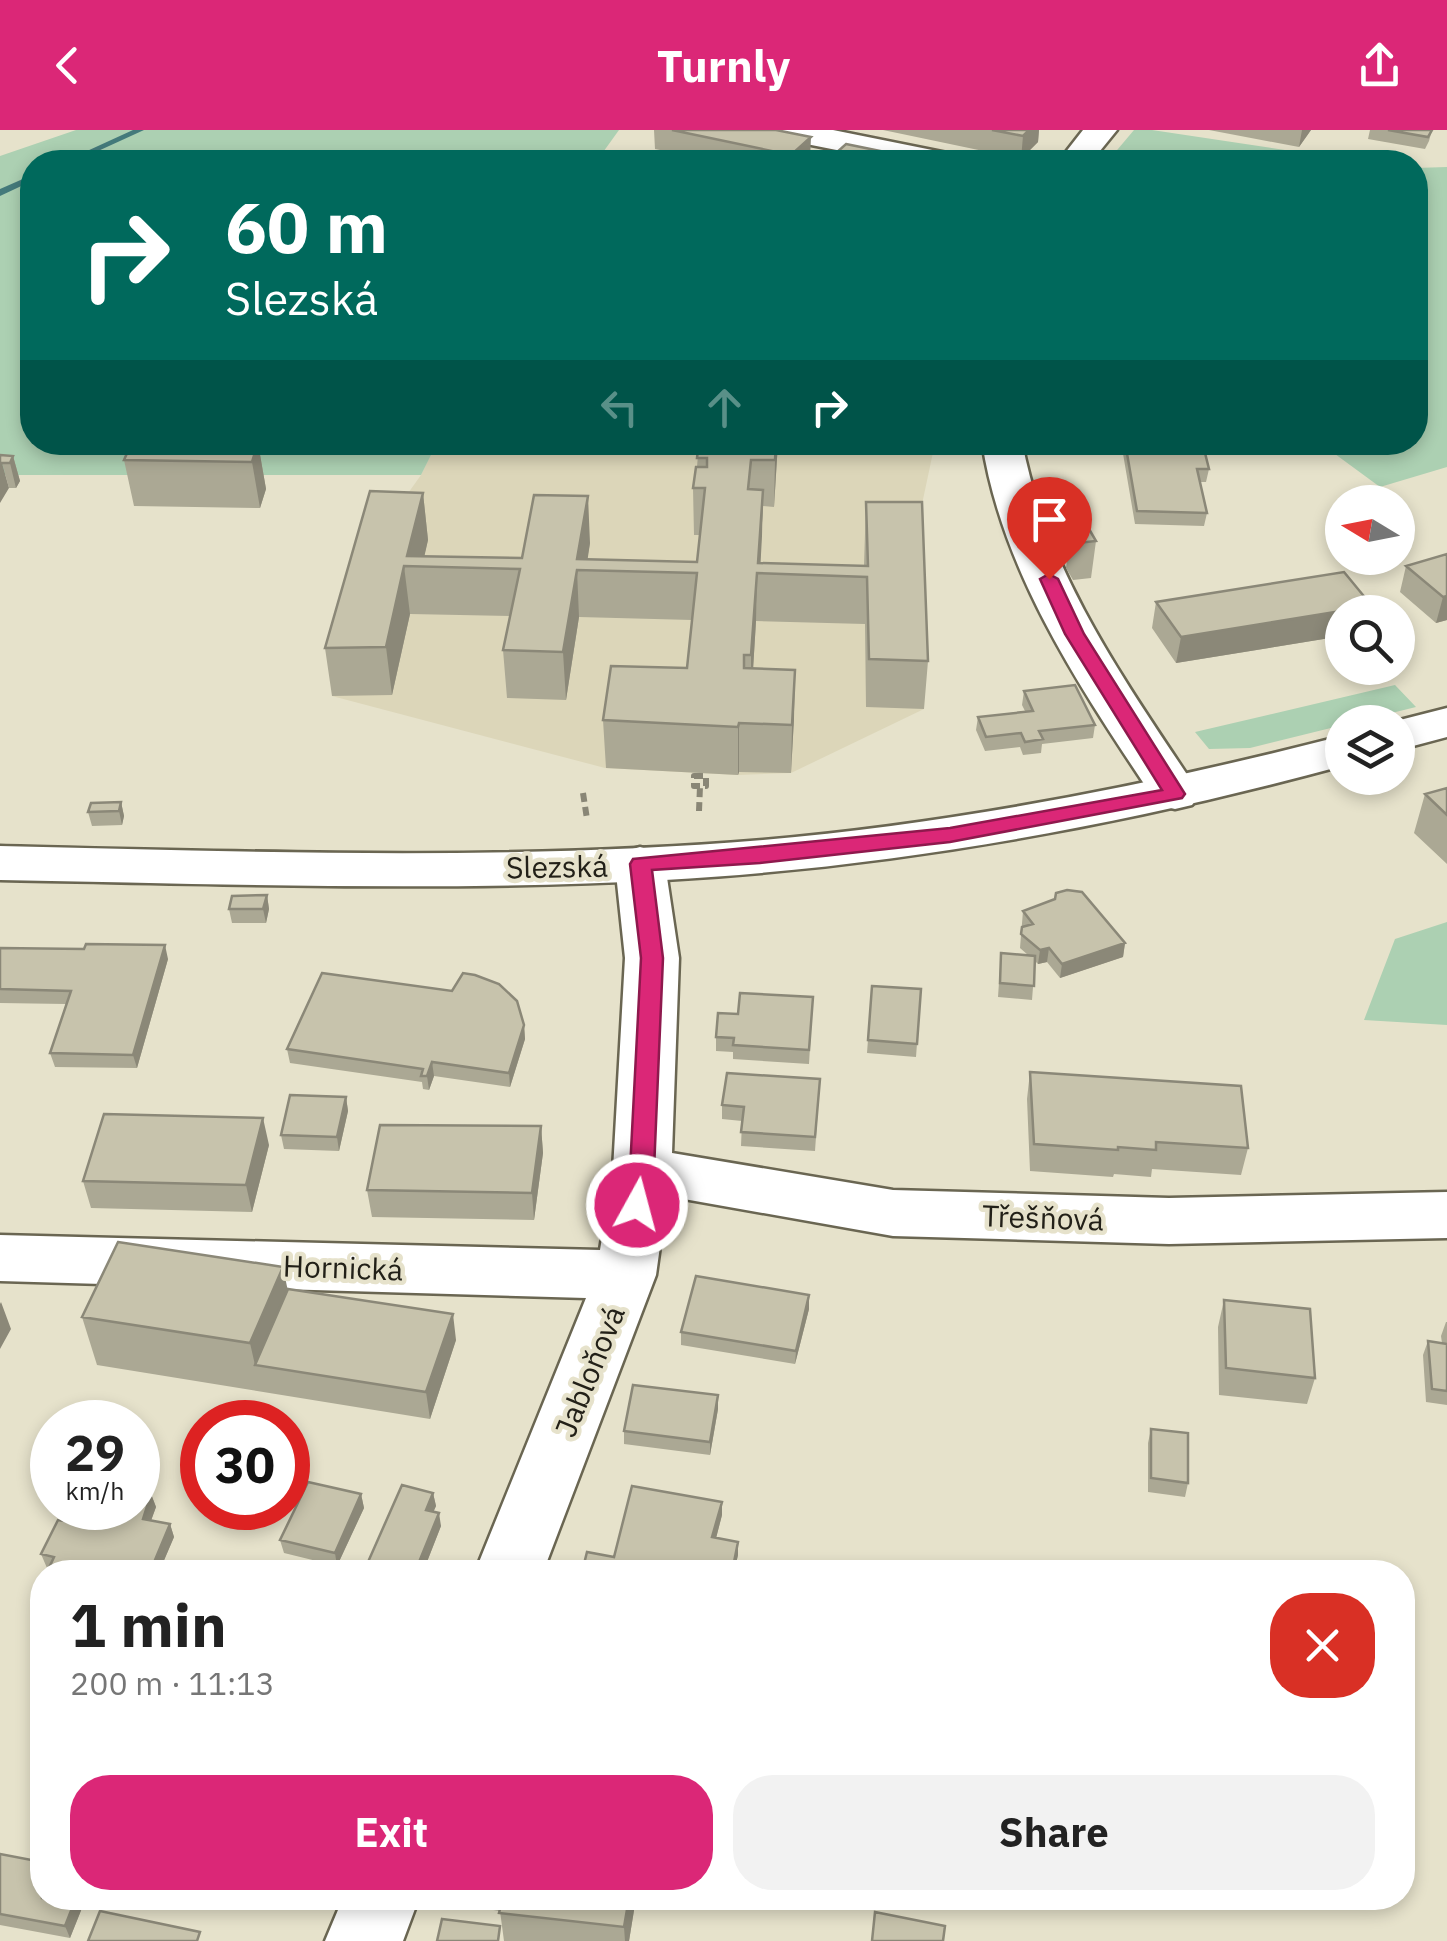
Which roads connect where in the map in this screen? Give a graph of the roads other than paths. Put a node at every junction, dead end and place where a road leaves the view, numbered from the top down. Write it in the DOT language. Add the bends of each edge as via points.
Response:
graph roads {
  1 [pos="782,130"];
  2 [pos="1101,130"];
  3 [pos="884,150"];
  4 [pos="1084,150"];
  5 [pos="1005,455"];
  6 [pos="1447,722"];
  7 [pos="1415,731"];
  8 [pos="1325,755"];
  9 [pos="1175,794"];
  10 [pos="0,864"];
  11 [pos="640,864"];
  12 [pos="642,1170"];
  13 [pos="1447,1214"];
  14 [pos="0,1258"];
  15 [pos="626,1275"];
  16 [pos="514,1560"];
  17 [pos="376,1910"];
  18 [pos="364,1941"];
  1 -- 3 [label="street"];
  2 -- 4 [label="street"];
  5 -- 9 [label="street" via="1023,524 1075,634"];
  6 -- 7 [label="street"];
  8 -- 9 [label="street, Slezská"];
  9 -- 11 [label="street, Slezská" via="950,835"];
  10 -- 11 [label="street, Slezská"];
  11 -- 12 [label="street, Jabloňová" via="652,958"];
  12 -- 13 [label="street, Třešňová" via="893,1213 1169,1221"];
  12 -- 15 [label="street, Jabloňová"];
  14 -- 15 [label="street, Hornická"];
  15 -- 16 [label="street, Jabloňová"];
  17 -- 18 [label="street"];
}
